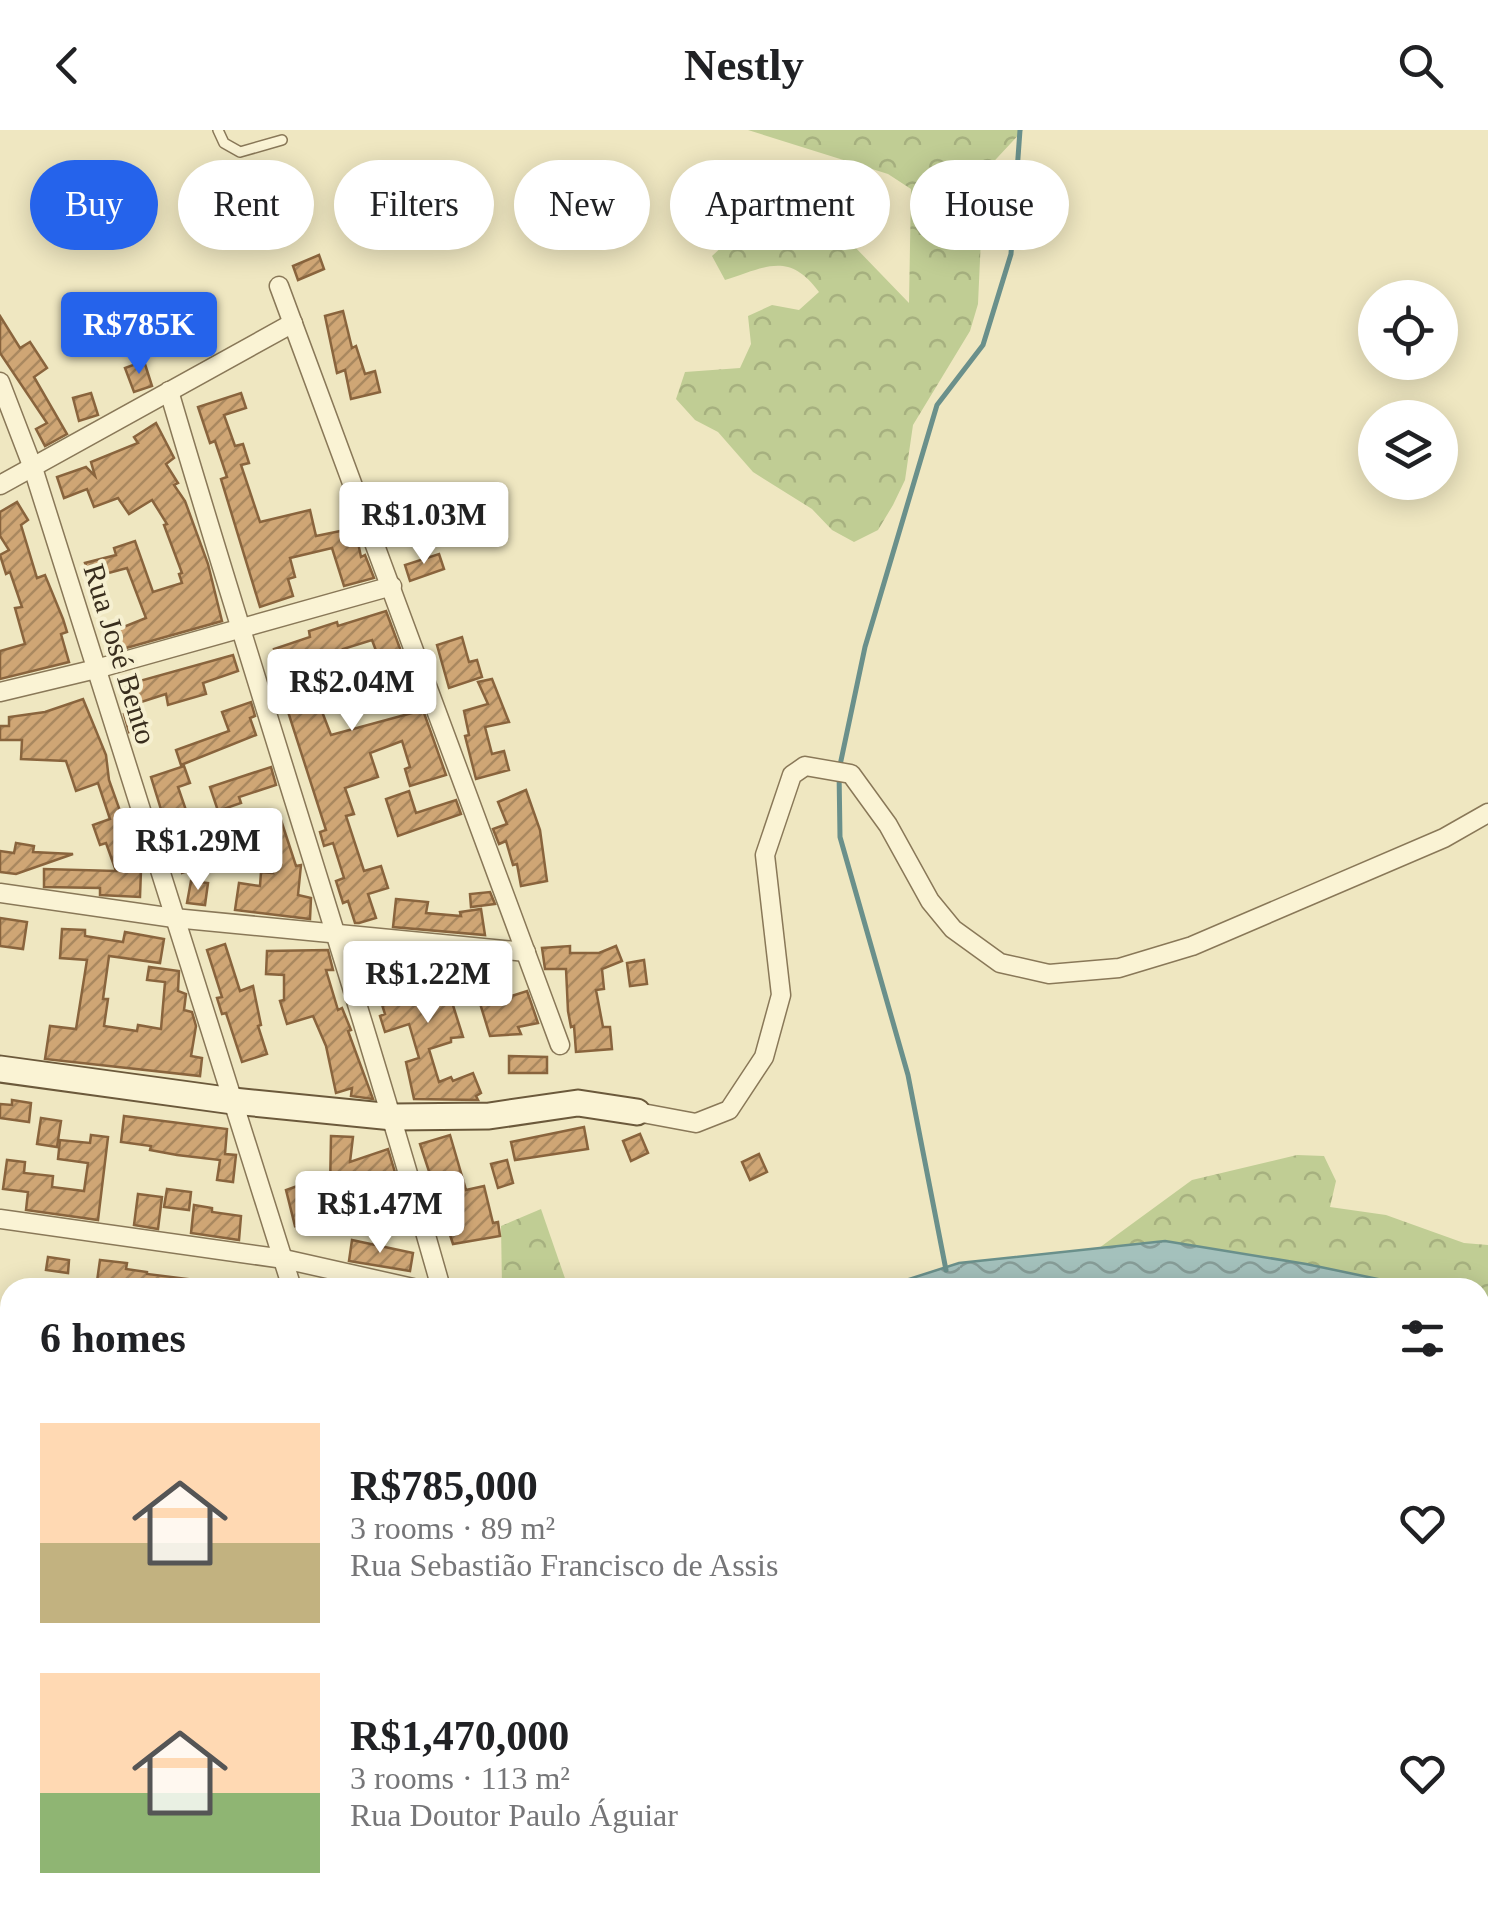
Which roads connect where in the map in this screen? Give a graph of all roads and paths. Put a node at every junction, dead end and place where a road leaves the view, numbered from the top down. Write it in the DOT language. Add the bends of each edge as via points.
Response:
graph roads {
  1 [pos="218,130"];
  2 [pos="282,140"];
  3 [pos="279,286"];
  4 [pos="293,323"];
  5 [pos="0,382"];
  6 [pos="169,391"];
  7 [pos="33,468"];
  8 [pos="0,485"];
  9 [pos="392,586"];
  10 [pos="240,630"];
  11 [pos="96,669"];
  12 [pos="0,692"];
  13 [pos="1488,813"];
  14 [pos="0,894"];
  15 [pos="174,918"];
  16 [pos="338,935"];
  17 [pos="526,952"];
  18 [pos="560,1045"];
  19 [pos="0,1068"];
  20 [pos="233,1101"];
  21 [pos="637,1112"];
  22 [pos="392,1117"];
  23 [pos="0,1219"];
  24 [pos="284,1259"];
  25 [pos="289,1278"];
  26 [pos="369,1278"];
  27 [pos="438,1278"];
  1 -- 2 [label="lane" via="240,152"];
  3 -- 4 [label="street"];
  4 -- 6 [label="street"];
  4 -- 9 [label="street"];
  5 -- 7 [label="street, Rua José Bento"];
  6 -- 7 [label="street"];
  6 -- 10 [label="street"];
  7 -- 8 [label="street"];
  7 -- 11 [label="street, Rua José Bento"];
  9 -- 10 [label="street"];
  9 -- 17 [label="street"];
  10 -- 11 [label="street"];
  10 -- 16 [label="street"];
  11 -- 12 [label="street"];
  11 -- 15 [label="street, Rua José Bento"];
  13 -- 21 [label="street" via="1192,946 1120,968 1050,974 1000,963 953,929 851,774 805,766 792,775 766,855 781,995 764,1058 729,1110 696,1123"];
  14 -- 15 [label="street"];
  15 -- 16 [label="street"];
  15 -- 20 [label="street, Rua José Bento"];
  16 -- 17 [label="street"];
  16 -- 22 [label="street"];
  17 -- 18 [label="street"];
  19 -- 20 [label="street"];
  20 -- 22 [label="street"];
  20 -- 24 [label="street, Rua José Bento"];
  21 -- 22 [label="street" via="578,1103 489,1116"];
  22 -- 27 [label="street"];
  23 -- 24 [label="street"];
  24 -- 25 [label="street, Rua José Bento"];
  24 -- 26 [label="street"];
}
